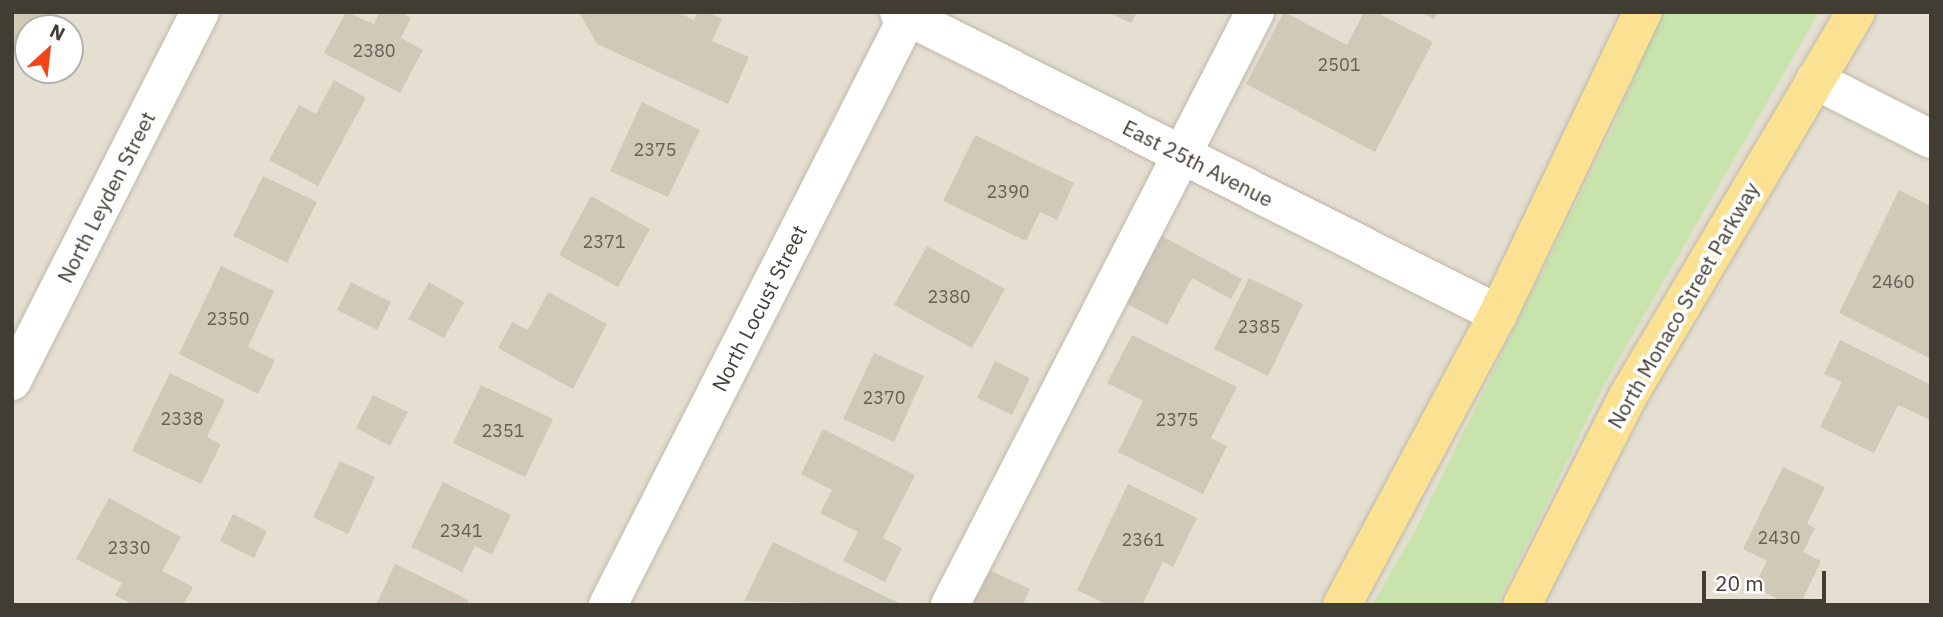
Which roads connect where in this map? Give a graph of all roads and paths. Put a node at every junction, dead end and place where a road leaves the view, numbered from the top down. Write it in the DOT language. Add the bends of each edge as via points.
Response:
graph roads {
  1 [pos="200,12"];
  2 [pos="1255,12"];
  3 [pos="1643,12"];
  4 [pos="1856,12"];
  5 [pos="905,14"];
  6 [pos="1815,80"];
  7 [pos="1931,139"];
  8 [pos="1182,155"];
  9 [pos="1498,314"];
  10 [pos="12,381"];
  11 [pos="608,605"];
  12 [pos="950,605"];
  13 [pos="1342,605"];
  14 [pos="1522,605"];
  1 -- 10 [label="street, North Leyden Street"];
  2 -- 8 [label="street"];
  3 -- 9 [label="main road"];
  4 -- 6 [label="main road, North Monaco Street Parkway"];
  5 -- 8 [label="street, East 25th Avenue"];
  5 -- 11 [label="street, North Locust Street"];
  6 -- 7 [label="street"];
  6 -- 14 [label="main road, North Monaco Street Parkway" via="1628,396"];
  8 -- 9 [label="street, East 25th Avenue"];
  8 -- 12 [label="street"];
  9 -- 13 [label="main road"];
}
